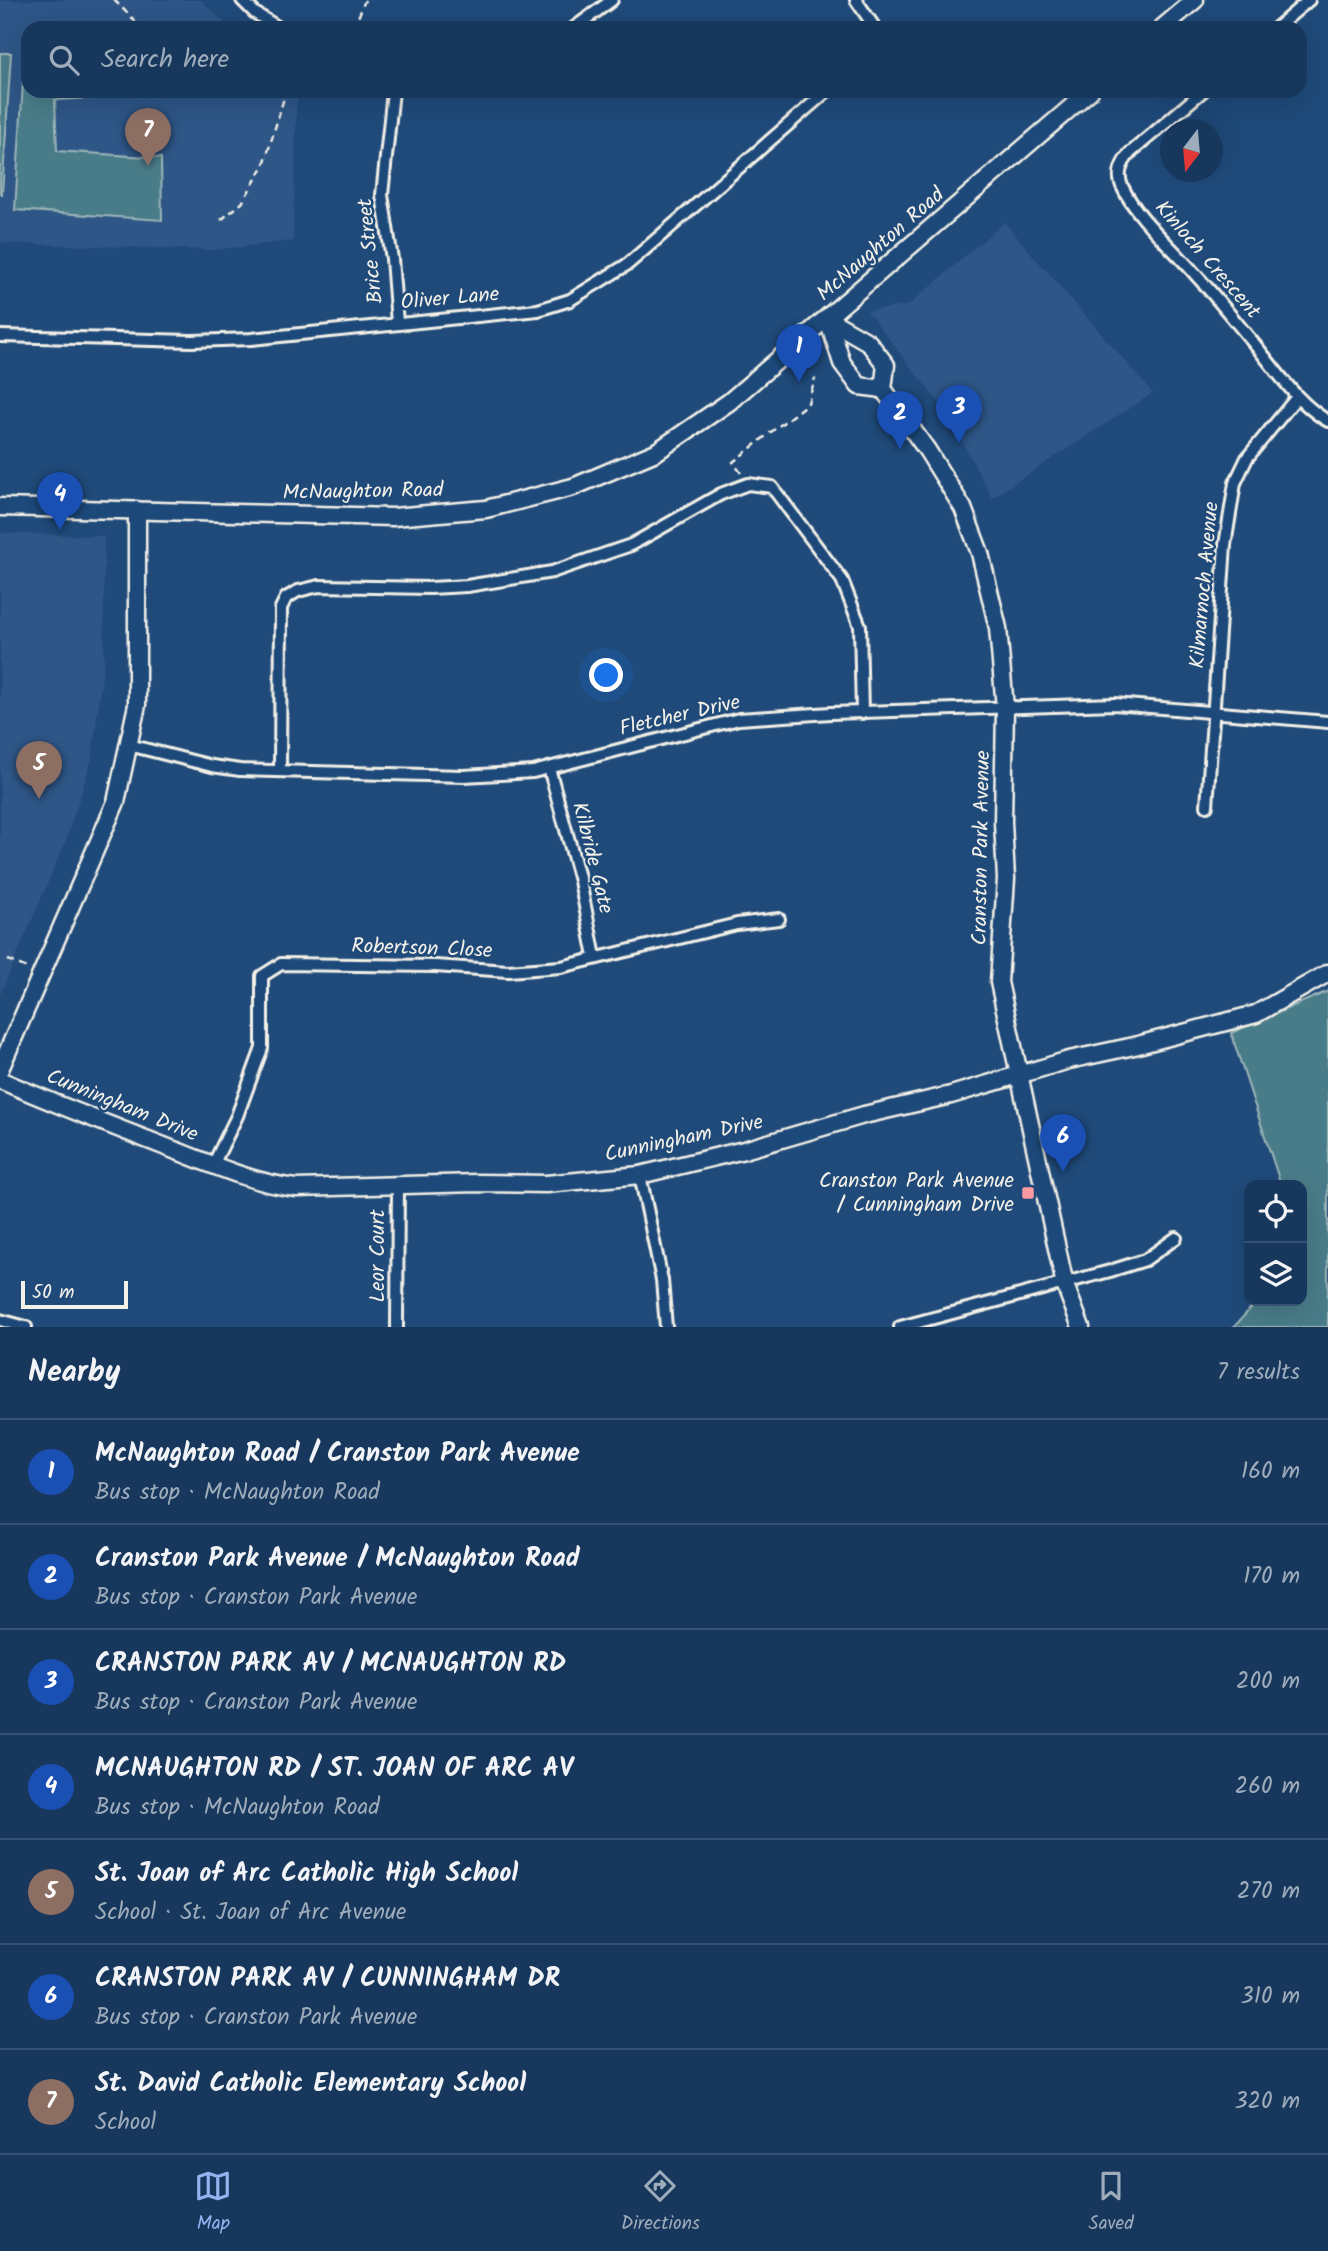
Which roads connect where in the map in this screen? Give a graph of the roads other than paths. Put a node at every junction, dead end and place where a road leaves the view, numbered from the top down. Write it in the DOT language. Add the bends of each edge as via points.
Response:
graph roads {
  1 [pos="242,0"];
  2 [pos="612,0"];
  3 [pos="856,0"];
  4 [pos="1195,0"];
  5 [pos="1309,0"];
  6 [pos="268,21"];
  7 [pos="584,21"];
  8 [pos="870,21"];
  9 [pos="1170,21"];
  10 [pos="1284,21"];
  11 [pos="392,98"];
  12 [pos="819,98"];
  13 [pos="1082,98"];
  14 [pos="1195,98"];
  15 [pos="828,319"];
  16 [pos="397,323"];
  17 [pos="0,336"];
  18 [pos="883,389"];
  19 [pos="1297,397"];
  20 [pos="1328,421"];
  21 [pos="0,507"];
  22 [pos="137,510"];
  23 [pos="1004,708"];
  24 [pos="862,713"];
  25 [pos="1213,714"];
  26 [pos="1328,722"];
  27 [pos="129,745"];
  28 [pos="550,768"];
  29 [pos="280,771"];
  30 [pos="1207,806"];
  31 [pos="779,919"];
  32 [pos="595,957"];
  33 [pos="1328,973"];
  34 [pos="0,1069"];
  35 [pos="1018,1075"];
  36 [pos="0,1080"];
  37 [pos="213,1165"];
  38 [pos="640,1175"];
  39 [pos="398,1185"];
  40 [pos="1176,1238"];
  41 [pos="1065,1285"];
  42 [pos="0,1320"];
  43 [pos="26,1327"];
  44 [pos="397,1327"];
  45 [pos="666,1327"];
  46 [pos="900,1327"];
  47 [pos="1081,1327"];
  1 -- 6 [label="street"];
  2 -- 7 [label="street"];
  3 -- 8 [label="street"];
  4 -- 9 [label="street"];
  5 -- 10 [label="street"];
  11 -- 16 [label="street, Brice Street" via="382,195"];
  12 -- 16 [label="street, Oliver Lane" via="628,264 570,300 538,310"];
  13 -- 15 [label="street, McNaughton Road"];
  14 -- 19 [label="street, Kinloch Crescent" via="1130,153 1122,163 1119,180 1142,215"];
  15 -- 18 [label="street" via="842,363 859,386"];
  15 -- 18 [label="street, Cranston Park Avenue" via="868,342 886,365"];
  15 -- 22 [label="street, McNaughton Road" via="729,402 656,452 573,487 486,509 393,517"];
  16 -- 17 [label="street, Oliver Lane" via="204,341"];
  18 -- 23 [label="street, Cranston Park Avenue" via="963,508 980,553 998,628"];
  19 -- 20 [label="street, Kinloch Crescent"];
  19 -- 25 [label="street, Kilmarnoch Avenue" via="1247,458 1235,483 1225,545"];
  21 -- 22 [label="street, McNaughton Road"];
  22 -- 27 [label="street" via="137,705"];
  23 -- 24 [label="street, Fletcher Drive"];
  23 -- 25 [label="street, Fletcher Drive" via="1115,704"];
  23 -- 35 [label="street, Cranston Park Avenue" via="1006,879 999,982"];
  24 -- 28 [label="street, Fletcher Drive" via="739,719"];
  24 -- 29 [label="street" via="860,626 842,580 772,487 748,484 721,494 631,545 552,572 467,586 319,586 286,598 281,608"];
  25 -- 26 [label="street, Fletcher Drive"];
  25 -- 30 [label="street, Kilmarnoch Avenue"];
  27 -- 29 [label="street, Fletcher Drive" via="212,766"];
  27 -- 34 [label="street" via="116,802"];
  28 -- 29 [label="street, Fletcher Drive" via="464,776"];
  28 -- 32 [label="street, Kilbride Gate"];
  31 -- 32 [label="street, Robertson Close" via="737,924"];
  32 -- 37 [label="street, Robertson Close" via="561,967 508,971 281,964 273,968 262,976 258,1062"];
  33 -- 35 [label="street, Cunningham Drive" via="1256,1014"];
  35 -- 38 [label="street, Cunningham Drive"];
  35 -- 41 [label="street, Cranston Park Avenue"];
  36 -- 37 [label="street, Cunningham Drive"];
  37 -- 39 [label="street, Cunningham Drive" via="272,1185 296,1188"];
  38 -- 39 [label="street, Cunningham Drive" via="545,1184"];
  38 -- 45 [label="street" via="662,1280"];
  39 -- 44 [label="street, Leor Court"];
  40 -- 41 [label="street" via="1145,1260"];
  41 -- 46 [label="street"];
  41 -- 47 [label="street, Cranston Park Avenue"];
  42 -- 43 [label="street"];
}
